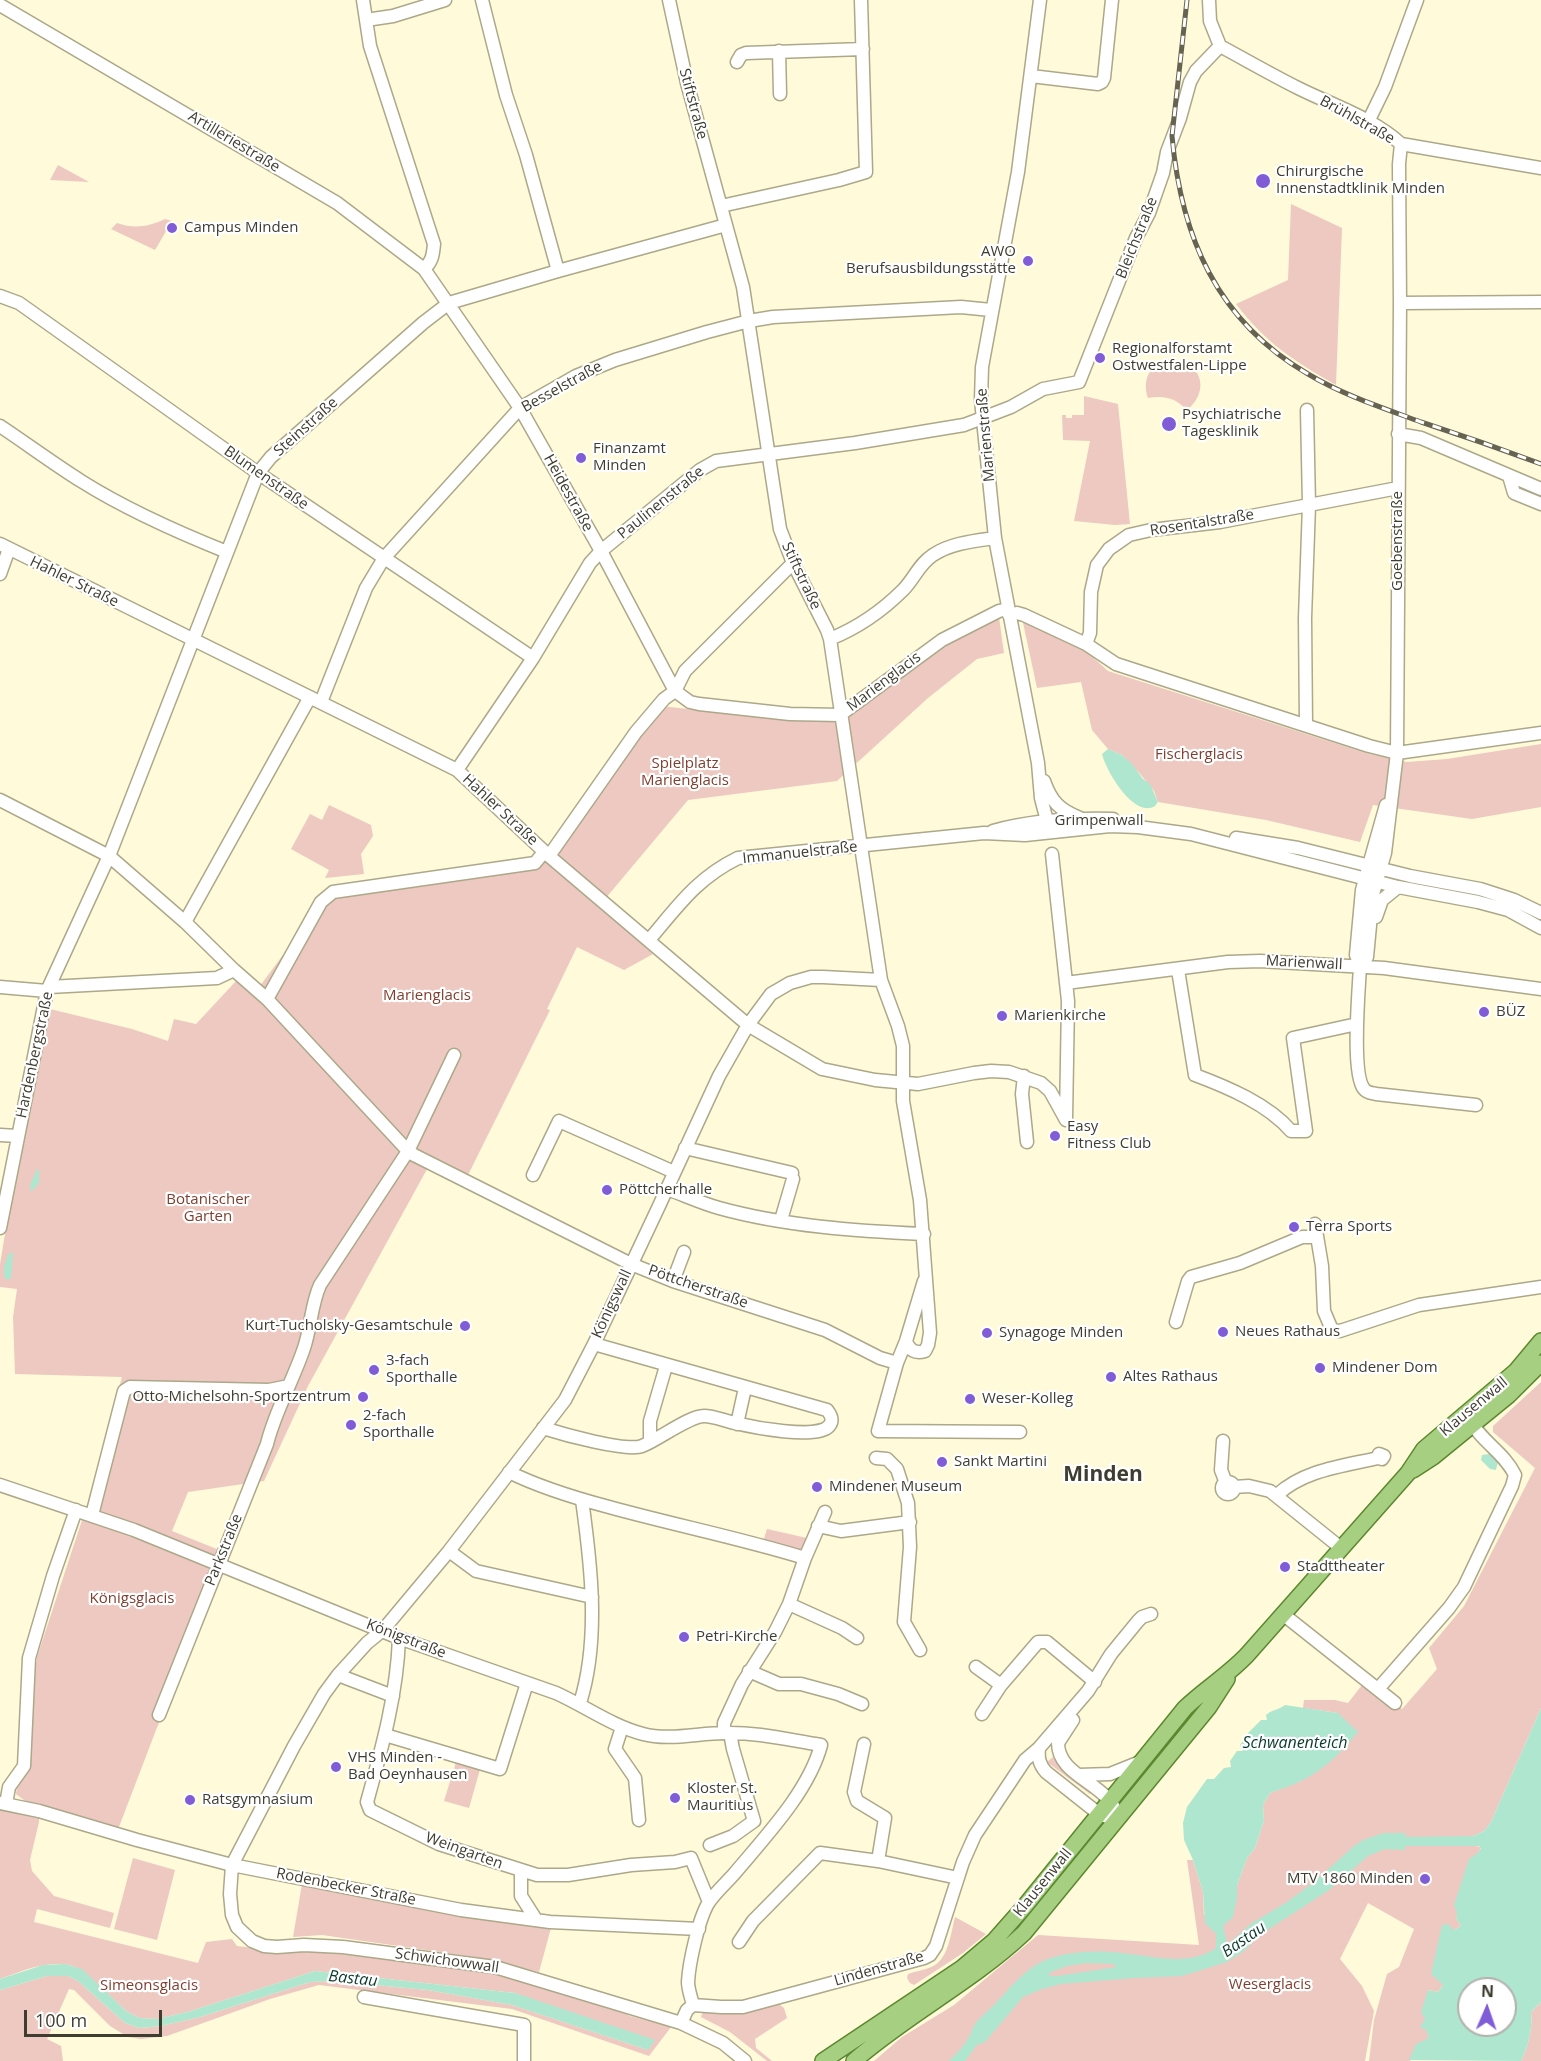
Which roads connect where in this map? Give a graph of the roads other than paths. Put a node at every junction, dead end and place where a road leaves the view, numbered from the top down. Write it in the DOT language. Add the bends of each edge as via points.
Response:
graph roads {
  1 [pos="363,0"];
  2 [pos="445,0"];
  3 [pos="482,0"];
  4 [pos="669,0"];
  5 [pos="861,0"];
  6 [pos="1040,0"];
  7 [pos="1112,0"];
  8 [pos="1209,0"];
  9 [pos="1417,0"];
  10 [pos="0,5"];
  11 [pos="366,20"];
  12 [pos="1220,46"];
  13 [pos="863,49"];
  14 [pos="779,51"];
  15 [pos="737,62"];
  16 [pos="1031,76"];
  17 [pos="780,94"];
  18 [pos="1368,122"];
  19 [pos="1401,144"];
  20 [pos="1541,168"];
  21 [pos="721,206"];
  22 [pos="726,225"];
  23 [pos="423,270"];
  24 [pos="558,270"];
  25 [pos="0,296"];
  26 [pos="1541,302"];
  27 [pos="449,303"];
  28 [pos="1400,303"];
  29 [pos="991,309"];
  30 [pos="749,321"];
  31 [pos="520,408"];
  32 [pos="1307,410"];
  33 [pos="982,418"];
  34 [pos="0,426"];
  35 [pos="1398,434"];
  36 [pos="770,454"];
  37 [pos="258,473"];
  38 [pos="1509,476"];
  39 [pos="1398,488"];
  40 [pos="1541,489"];
  41 [pos="1541,504"];
  42 [pos="1309,505"];
  43 [pos="995,538"];
  44 [pos="5,547"];
  45 [pos="601,551"];
  46 [pos="227,552"];
  47 [pos="384,558"];
  48 [pos="793,563"];
  49 [pos="0,574"];
  50 [pos="1008,612"];
  51 [pos="830,639"];
  52 [pos="193,640"];
  53 [pos="1086,644"];
  54 [pos="533,658"];
  55 [pos="675,691"];
  56 [pos="316,700"];
  57 [pos="840,715"];
  58 [pos="1306,725"];
  59 [pos="1541,733"];
  60 [pos="1397,753"];
  61 [pos="1038,763"];
  62 [pos="457,770"];
  63 [pos="0,800"];
  64 [pos="1081,818"];
  65 [pos="1047,821"];
  66 [pos="1063,831"];
  67 [pos="984,833"];
  68 [pos="860,847"];
  69 [pos="547,854"];
  70 [pos="1052,854"];
  71 [pos="109,856"];
  72 [pos="1374,867"];
  73 [pos="1370,880"];
  74 [pos="1398,887"];
  75 [pos="1541,913"];
  76 [pos="185,922"];
  77 [pos="1541,928"];
  78 [pos="649,940"];
  79 [pos="1368,947"];
  80 [pos="1360,966"];
  81 [pos="234,970"];
  82 [pos="1179,970"];
  83 [pos="881,980"];
  84 [pos="1066,983"];
  85 [pos="0,987"];
  86 [pos="48,989"];
  87 [pos="1541,989"];
  88 [pos="267,999"];
  89 [pos="1358,1024"];
  90 [pos="748,1025"];
  91 [pos="454,1055"];
  92 [pos="1024,1076"];
  93 [pos="904,1083"];
  94 [pos="1476,1105"];
  95 [pos="0,1135"];
  96 [pos="18,1136"];
  97 [pos="1027,1142"];
  98 [pos="685,1148"];
  99 [pos="408,1151"];
  100 [pos="674,1172"];
  101 [pos="533,1175"];
  102 [pos="667,1189"];
  103 [pos="781,1220"];
  104 [pos="1315,1224"];
  105 [pos="0,1228"];
  106 [pos="924,1234"];
  107 [pos="1317,1237"];
  108 [pos="684,1252"];
  109 [pos="631,1264"];
  110 [pos="926,1274"];
  111 [pos="673,1281"];
  112 [pos="1540,1288"];
  113 [pos="1176,1322"];
  114 [pos="906,1341"];
  115 [pos="1541,1341"];
  116 [pos="594,1344"];
  117 [pos="897,1363"];
  118 [pos="1541,1363"];
  119 [pos="666,1366"];
  120 [pos="289,1386"];
  121 [pos="746,1388"];
  122 [pos="1470,1418"];
  123 [pos="737,1424"];
  124 [pos="543,1428"];
  125 [pos="1020,1432"];
  126 [pos="988,1433"];
  127 [pos="1223,1441"];
  128 [pos="650,1442"];
  129 [pos="995,1444"];
  130 [pos="876,1458"];
  131 [pos="1378,1458"];
  132 [pos="509,1472"];
  133 [pos="0,1485"];
  134 [pos="1277,1496"];
  135 [pos="582,1500"];
  136 [pos="76,1510"];
  137 [pos="825,1512"];
  138 [pos="92,1515"];
  139 [pos="910,1522"];
  140 [pos="818,1526"];
  141 [pos="1341,1548"];
  142 [pos="449,1551"];
  143 [pos="805,1558"];
  144 [pos="219,1565"];
  145 [pos="592,1598"];
  146 [pos="789,1604"];
  147 [pos="1151,1614"];
  148 [pos="1284,1615"];
  149 [pos="383,1630"];
  150 [pos="399,1638"];
  151 [pos="857,1638"];
  152 [pos="920,1650"];
  153 [pos="976,1667"];
  154 [pos="749,1671"];
  155 [pos="1231,1671"];
  156 [pos="338,1675"];
  157 [pos="526,1683"];
  158 [pos="1001,1685"];
  159 [pos="1096,1686"];
  160 [pos="1378,1689"];
  161 [pos="393,1696"];
  162 [pos="580,1703"];
  163 [pos="1395,1703"];
  164 [pos="862,1704"];
  165 [pos="982,1714"];
  166 [pos="159,1715"];
  167 [pos="622,1727"];
  168 [pos="727,1733"];
  169 [pos="385,1736"];
  170 [pos="1058,1743"];
  171 [pos="864,1744"];
  172 [pos="1039,1748"];
  173 [pos="1141,1762"];
  174 [pos="1041,1766"];
  175 [pos="1079,1775"];
  176 [pos="1014,1778"];
  177 [pos="1110,1799"];
  178 [pos="3,1804"];
  179 [pos="1099,1814"];
  180 [pos="1118,1818"];
  181 [pos="639,1820"];
  182 [pos="710,1845"];
  183 [pos="878,1861"];
  184 [pos="232,1865"];
  185 [pos="521,1871"];
  186 [pos="958,1878"];
  187 [pos="709,1902"];
  188 [pos="535,1918"];
  189 [pos="699,1929"];
  190 [pos="739,1942"];
  191 [pos="364,1997"];
  192 [pos="693,2005"];
  193 [pos="681,2023"];
  194 [pos="524,2061"];
  195 [pos="745,2061"];
  196 [pos="823,2061"];
  197 [pos="854,2061"];
  1 -- 11 [label="street"];
  2 -- 11 [label="street"];
  3 -- 24 [label="street"];
  4 -- 21 [label="street, Stiftstraße"];
  5 -- 13 [label="street"];
  6 -- 16 [label="street, Marienstraße"];
  7 -- 16 [label="street" via="1102,82"];
  8 -- 12 [label="street" via="1210,21"];
  9 -- 18 [label="street"];
  10 -- 23 [label="street, Artilleriestraße" via="338,203"];
  11 -- 23 [label="street" via="370,46 434,244 433,256"];
  12 -- 18 [label="street, Brühlstraße"];
  12 -- 33 [label="street, Bleichstraße" via="1190,82 1158,186 1079,382 1044,388"];
  13 -- 14 [label="street"];
  13 -- 21 [label="street" via="866,172"];
  14 -- 15 [label="street" via="746,53"];
  14 -- 17 [label="street"];
  16 -- 29 [label="street, Marienstraße" via="1018,172"];
  18 -- 19 [label="street, Brühlstraße"];
  19 -- 20 [label="street, Brühlstraße"];
  19 -- 28 [label="street, Goebenstraße"];
  21 -- 22 [label="street, Stiftstraße"];
  22 -- 24 [label="street, Steinstraße"];
  22 -- 30 [label="street, Stiftstraße"];
  23 -- 27 [label="street, Artilleriestraße"];
  24 -- 27 [label="street, Steinstraße"];
  25 -- 37 [label="street, Blumenstraße" via="19,303"];
  26 -- 28 [label="street"];
  27 -- 31 [label="street, Heidestraße"];
  27 -- 37 [label="street, Steinstraße" via="289,441"];
  28 -- 35 [label="street, Goebenstraße"];
  29 -- 30 [label="street, Besselstraße" via="799,315"];
  29 -- 33 [label="street, Marienstraße" via="982,367"];
  30 -- 31 [label="street, Besselstraße" via="615,360 576,376"];
  30 -- 36 [label="street, Stiftstraße"];
  31 -- 45 [label="street, Heidestraße"];
  31 -- 47 [label="street, Besselstraße"];
  32 -- 42 [label="street"];
  33 -- 36 [label="street, Paulinenstraße" via="964,425 888,438"];
  33 -- 43 [label="street, Marienstraße"];
  34 -- 46 [label="street" via="82,482 175,531"];
  35 -- 38 [label="street" via="1421,438"];
  35 -- 39 [label="street, Goebenstraße"];
  36 -- 45 [label="street, Paulinenstraße" via="707,465"];
  36 -- 48 [label="street, Stiftstraße" via="780,529"];
  37 -- 46 [label="street, Steinstraße"];
  37 -- 47 [label="street, Blumenstraße"];
  38 -- 40 [label="street"];
  38 -- 41 [label="street" via="1514,493"];
  39 -- 42 [label="street, Rosentalstraße"];
  39 -- 60 [label="street, Goebenstraße"];
  42 -- 53 [label="street, Rosentalstraße" via="1151,530 1119,541 1101,558 1094,573"];
  42 -- 58 [label="street"];
  43 -- 50 [label="street, Marienstraße"];
  43 -- 51 [label="street" via="955,545 934,554 903,590 854,629"];
  44 -- 49 [label="street"];
  44 -- 52 [label="street, Hahler Straße"];
  45 -- 54 [label="street, Paulinenstraße"];
  45 -- 55 [label="street, Heidestraße"];
  46 -- 52 [label="street, Steinstraße"];
  47 -- 54 [label="street, Blumenstraße"];
  47 -- 56 [label="street, Besselstraße" via="366,588"];
  48 -- 51 [label="street, Stiftstraße"];
  48 -- 55 [label="street" via="685,671"];
  50 -- 53 [label="street" via="1024,615"];
  50 -- 57 [label="street, Marienglacis" via="999,611 942,640"];
  50 -- 61 [label="street, Marienstraße"];
  51 -- 57 [label="street, Stiftstraße"];
  52 -- 56 [label="street, Hahler Straße"];
  52 -- 71 [label="street, Steinstraße"];
  53 -- 58 [label="street" via="1116,664"];
  54 -- 62 [label="street, Paulinenstraße"];
  55 -- 57 [label="street, Marienglacis" via="699,704"];
  55 -- 69 [label="street" via="636,732"];
  56 -- 62 [label="street, Hahler Straße"];
  56 -- 76 [label="street, Besselstraße"];
  57 -- 68 [label="street, Stiftstraße"];
  58 -- 60 [label="street"];
  59 -- 60 [label="street"];
  60 -- 72 [label="street, Goebenstraße" via="1387,842"];
  61 -- 64 [label="street, Marienstraße" via="1054,803"];
  61 -- 65 [label="street, Marienstraße"];
  62 -- 69 [label="street, Hahler Straße"];
  63 -- 71 [label="street"];
  64 -- 65 [label="street, Grimpenwall"];
  64 -- 72 [label="street, Grimpenwall" via="1190,827"];
  65 -- 66 [label="street, Grimpenwall"];
  65 -- 67 [label="street, Immanuelstraße"];
  66 -- 67 [label="street, Immanuelstraße" via="1025,835"];
  66 -- 73 [label="street, Grimpenwall" via="1110,826 1175,831"];
  67 -- 68 [label="street, Immanuelstraße"];
  68 -- 78 [label="street, Immanuelstraße" via="738,858 699,882"];
  68 -- 83 [label="street, Stiftstraße"];
  69 -- 78 [label="street, Hahler Straße"];
  69 -- 88 [label="street" via="535,863 333,892 321,902"];
  70 -- 84 [label="street"];
  71 -- 76 [label="street"];
  71 -- 86 [label="street, Hardenbergstraße"];
  72 -- 73 [label="street, Goebenstraße"];
  72 -- 75 [label="street, Grimpenwall" via="1491,892"];
  73 -- 74 [label="street, Grimpenwall"];
  73 -- 79 [label="street, Goebenstraße"];
  73 -- 80 [label="street, Goebenstraße" via="1356,955"];
  74 -- 77 [label="street, Grimpenwall" via="1508,910"];
  74 -- 79 [label="street" via="1380,903"];
  76 -- 81 [label="street"];
  78 -- 90 [label="street, Hahler Straße"];
  79 -- 80 [label="street, Goebenstraße"];
  80 -- 82 [label="street, Marienwall" via="1244,961"];
  80 -- 87 [label="street, Marienwall"];
  80 -- 89 [label="street"];
  81 -- 86 [label="street" via="217,978"];
  81 -- 88 [label="street"];
  82 -- 84 [label="street, Marienwall"];
  82 -- 89 [label="street" via="1195,1075 1244,1096 1291,1131 1306,1131 1293,1038"];
  83 -- 90 [label="street, Königswall" via="811,977 790,983 771,994"];
  83 -- 93 [label="street, Stiftstraße" via="903,1046"];
  84 -- 92 [label="street" via="1066,1120 1050,1091"];
  85 -- 86 [label="street"];
  86 -- 96 [label="street, Hardenbergstraße"];
  88 -- 99 [label="street"];
  89 -- 94 [label="street" via="1357,1054 1363,1088 1376,1094 1433,1094"];
  90 -- 93 [label="street, Hahler Straße" via="822,1069"];
  90 -- 98 [label="street, Königswall" via="723,1067"];
  91 -- 99 [label="street"];
  92 -- 93 [label="street, Hahler Straße" via="991,1071 933,1083"];
  92 -- 97 [label="street"];
  93 -- 106 [label="street, Stiftstraße" via="905,1117"];
  95 -- 96 [label="street"];
  96 -- 105 [label="street, Hardenbergstraße"];
  98 -- 100 [label="street, Königswall"];
  98 -- 103 [label="street" via="792,1176"];
  99 -- 109 [label="street, Pöttcherstraße"];
  99 -- 120 [label="street" via="320,1285 307,1340"];
  100 -- 101 [label="street" via="559,1120"];
  100 -- 102 [label="street, Königswall"];
  102 -- 103 [label="street" via="717,1207"];
  102 -- 109 [label="street, Königswall"];
  103 -- 106 [label="street"];
  104 -- 107 [label="street"];
  106 -- 110 [label="street, Stiftstraße"];
  107 -- 112 [label="street" via="1324,1311 1332,1330 1340,1331 1419,1305"];
  107 -- 113 [label="street" via="1302,1237 1240,1263 1191,1277"];
  108 -- 111 [label="street"];
  109 -- 111 [label="street, Pöttcherstraße"];
  109 -- 116 [label="street, Königswall"];
  110 -- 114 [label="street"];
  110 -- 114 [label="street, Stiftstraße" via="930,1340 925,1351 915,1352"];
  111 -- 117 [label="street, Pöttcherstraße" via="805,1322"];
  114 -- 117 [label="street"];
  115 -- 122 [label="main road, Klausenwall"];
  116 -- 119 [label="street"];
  116 -- 124 [label="street, Königswall" via="565,1400"];
  117 -- 126 [label="street" via="878,1431"];
  118 -- 122 [label="main road, Klausenwall" via="1509,1395"];
  119 -- 121 [label="street"];
  119 -- 128 [label="street" via="650,1421"];
  120 -- 138 [label="street" via="269,1390 130,1387 124,1391"];
  120 -- 144 [label="street, Parkstraße"];
  121 -- 123 [label="street"];
  121 -- 123 [label="street" via="827,1410 832,1422 822,1431 799,1432"];
  122 -- 141 [label="main road, Klausenwall" via="1424,1449 1408,1473"];
  122 -- 160 [label="street" via="1486,1441 1509,1462 1515,1474 1512,1486 1464,1587"];
  123 -- 128 [label="street" via="702,1416"];
  124 -- 128 [label="street" via="635,1447"];
  124 -- 132 [label="street, Königswall"];
  125 -- 126 [label="street"];
  126 -- 129 [label="street"];
  127 -- 134 [label="street" via="1221,1470 1230,1485 1260,1487"];
  130 -- 139 [label="street" via="887,1459 897,1469"];
  131 -- 134 [label="street" via="1310,1474"];
  132 -- 135 [label="street"];
  132 -- 142 [label="street, Königswall"];
  133 -- 136 [label="street, Königstraße"];
  134 -- 141 [label="street"];
  135 -- 143 [label="street"];
  135 -- 145 [label="street"];
  136 -- 138 [label="street, Königstraße"];
  136 -- 178 [label="street" via="30,1658 24,1766"];
  137 -- 140 [label="street"];
  138 -- 144 [label="street, Königstraße"];
  139 -- 140 [label="street" via="841,1531"];
  139 -- 152 [label="street" via="904,1622"];
  140 -- 143 [label="street"];
  141 -- 148 [label="main road, Klausenwall"];
  142 -- 145 [label="street" via="476,1571"];
  142 -- 149 [label="street, Königswall"];
  143 -- 146 [label="street"];
  144 -- 149 [label="street, Königstraße"];
  144 -- 166 [label="street, Parkstraße"];
  145 -- 162 [label="street" via="587,1674"];
  146 -- 151 [label="street"];
  146 -- 154 [label="street"];
  147 -- 159 [label="street, Lindenstraße" via="1142,1617 1111,1654"];
  148 -- 155 [label="main road, Klausenwall"];
  148 -- 160 [label="street"];
  149 -- 150 [label="street, Königstraße"];
  149 -- 156 [label="street, Königswall"];
  150 -- 157 [label="street, Königstraße"];
  150 -- 161 [label="street, Weingarten"];
  153 -- 158 [label="street"];
  154 -- 164 [label="street" via="779,1684 801,1684"];
  154 -- 168 [label="street" via="724,1723"];
  155 -- 173 [label="main road, Klausenwall" via="1185,1708"];
  155 -- 180 [label="main road, Klausenwall" via="1209,1707"];
  156 -- 161 [label="street"];
  156 -- 184 [label="street, Königswall" via="309,1717"];
  157 -- 162 [label="street, Königstraße"];
  157 -- 169 [label="street" via="500,1769"];
  158 -- 159 [label="street" via="1034,1645 1042,1641"];
  158 -- 165 [label="street"];
  159 -- 170 [label="street, Lindenstraße"];
  159 -- 172 [label="street, Lindenstraße"];
  160 -- 163 [label="street"];
  161 -- 169 [label="street, Weingarten"];
  162 -- 167 [label="street, Königstraße"];
  167 -- 168 [label="street, Königstraße" via="654,1736"];
  167 -- 181 [label="street" via="615,1749 635,1778"];
  168 -- 182 [label="street" via="754,1821 733,1836"];
  168 -- 187 [label="street, Königstraße" via="820,1744 807,1781"];
  169 -- 185 [label="street, Weingarten" via="367,1803 370,1810 439,1844"];
  170 -- 172 [label="street"];
  170 -- 175 [label="street" via="1062,1758"];
  171 -- 183 [label="street" via="854,1792 857,1801 885,1818"];
  172 -- 174 [label="street"];
  172 -- 176 [label="street, Lindenstraße" via="1025,1760"];
  173 -- 175 [label="street" via="1110,1774"];
  173 -- 177 [label="main road, Klausenwall"];
  174 -- 176 [label="street"];
  174 -- 179 [label="street"];
  175 -- 177 [label="street"];
  176 -- 186 [label="street, Lindenstraße" via="975,1835"];
  177 -- 179 [label="main road, Klausenwall"];
  177 -- 180 [label="street"];
  178 -- 184 [label="street, Rodenbecker Straße"];
  179 -- 180 [label="street"];
  179 -- 196 [label="main road, Klausenwall" via="985,1950"];
  180 -- 197 [label="main road, Klausenwall" via="1006,1950 898,2025"];
  183 -- 186 [label="street"];
  183 -- 190 [label="street" via="820,1853 753,1921"];
  184 -- 188 [label="street, Rodenbecker Straße" via="461,1910"];
  184 -- 193 [label="street, Schwichowwall" via="232,1915 244,1935 264,1946 343,1947 485,1965"];
  185 -- 187 [label="street, Weingarten" via="568,1875 691,1858"];
  185 -- 188 [label="street" via="521,1896"];
  186 -- 192 [label="street, Lindenstraße" via="936,1946 924,1958 743,2007"];
  187 -- 189 [label="street"];
  188 -- 189 [label="street, Rodenbecker Straße"];
  189 -- 192 [label="street" via="688,1984"];
  191 -- 194 [label="street" via="524,2025"];
  192 -- 193 [label="street"];
  193 -- 195 [label="street, Schwichowwall" via="723,2043"];
}
